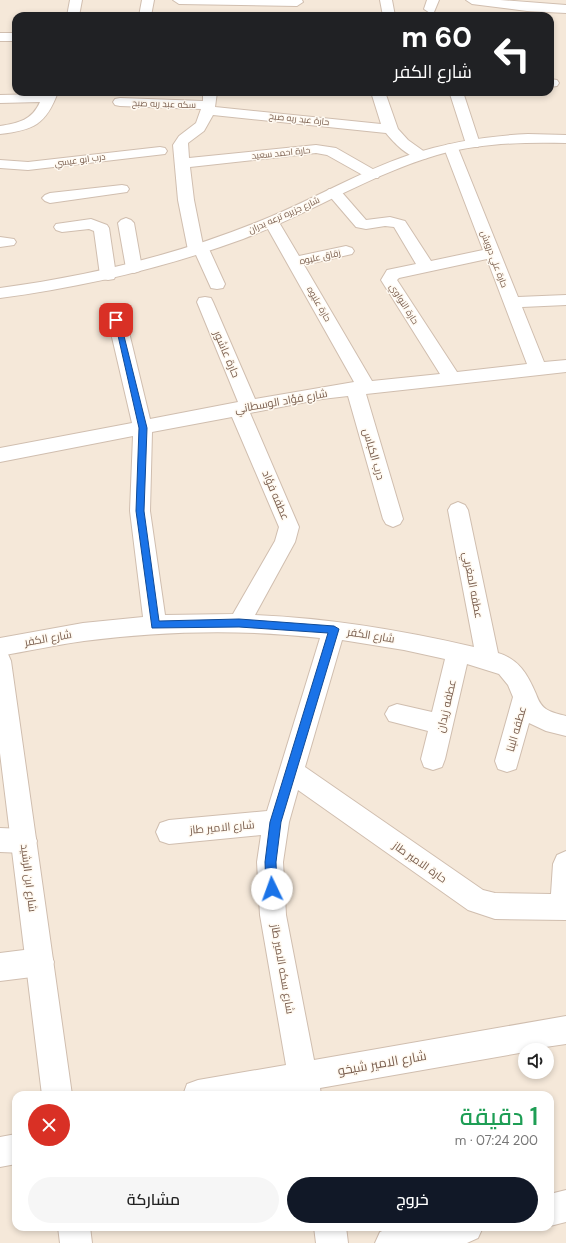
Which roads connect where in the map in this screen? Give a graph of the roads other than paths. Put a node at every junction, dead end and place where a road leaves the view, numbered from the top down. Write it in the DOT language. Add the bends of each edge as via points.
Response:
graph roads {
  1 [pos="76,0"];
  2 [pos="148,0"];
  3 [pos="178,0"];
  4 [pos="386,0"];
  5 [pos="472,0"];
  6 [pos="228,1"];
  7 [pos="297,1"];
  8 [pos="566,9"];
  9 [pos="74,12"];
  10 [pos="146,12"];
  11 [pos="229,12"];
  12 [pos="296,12"];
  13 [pos="388,12"];
  14 [pos="469,12"];
  15 [pos="0,37"];
  16 [pos="12,37"];
  17 [pos="38,96"];
  18 [pos="50,96"];
  19 [pos="379,96"];
  20 [pos="458,96"];
  21 [pos="0,99"];
  22 [pos="120,102"];
  23 [pos="209,102"];
  24 [pos="390,129"];
  25 [pos="0,130"];
  26 [pos="566,139"];
  27 [pos="473,144"];
  28 [pos="451,148"];
  29 [pos="160,151"];
  30 [pos="422,155"];
  31 [pos="182,163"];
  32 [pos="0,164"];
  33 [pos="373,175"];
  34 [pos="123,177"];
  35 [pos="334,192"];
  36 [pos="50,198"];
  37 [pos="126,222"];
  38 [pos="272,222"];
  39 [pos="62,227"];
  40 [pos="198,249"];
  41 [pos="346,251"];
  42 [pos="492,253"];
  43 [pos="295,262"];
  44 [pos="426,267"];
  45 [pos="134,268"];
  46 [pos="108,275"];
  47 [pos="217,284"];
  48 [pos="0,293"];
  49 [pos="566,300"];
  50 [pos="205,302"];
  51 [pos="511,302"];
  52 [pos="116,320"];
  53 [pos="566,366"];
  54 [pos="538,369"];
  55 [pos="452,378"];
  56 [pos="360,388"];
  57 [pos="243,407"];
  58 [pos="143,428"];
  59 [pos="0,455"];
  60 [pos="458,510"];
  61 [pos="393,519"];
  62 [pos="239,623"];
  63 [pos="155,625"];
  64 [pos="334,629"];
  65 [pos="0,647"];
  66 [pos="458,653"];
  67 [pos="0,660"];
  68 [pos="488,660"];
  69 [pos="525,696"];
  70 [pos="397,714"];
  71 [pos="3,722"];
  72 [pos="442,724"];
  73 [pos="566,726"];
  74 [pos="433,759"];
  75 [pos="506,762"];
  76 [pos="290,771"];
  77 [pos="276,822"];
  78 [pos="169,832"];
  79 [pos="12,841"];
  80 [pos="566,864"];
  81 [pos="564,907"];
  82 [pos="40,962"];
  83 [pos="0,967"];
  84 [pos="566,1030"];
  85 [pos="304,1086"];
  86 [pos="56,1091"];
  87 [pos="245,1091"];
  88 [pos="12,1150"];
  89 [pos="0,1152"];
  90 [pos="566,1206"];
  91 [pos="554,1209"];
  92 [pos="74,1231"];
  93 [pos="330,1231"];
  94 [pos="448,1231"];
  95 [pos="76,1243"];
  96 [pos="332,1243"];
  97 [pos="391,1243"];
  1 -- 9 [label="street"];
  2 -- 10 [label="street"];
  3 -- 6 [label="street"];
  4 -- 13 [label="street"];
  5 -- 8 [label="street"];
  5 -- 14 [label="street"];
  6 -- 7 [label="street"];
  6 -- 11 [label="street"];
  7 -- 12 [label="street"];
  15 -- 16 [label="street"];
  17 -- 21 [label="street"];
  18 -- 25 [label="street" via="39,118 30,123"];
  19 -- 24 [label="street"];
  20 -- 27 [label="street"];
  22 -- 23 [label="street, سكه عبد ربه صبح"];
  23 -- 24 [label="street, حارة عبد ربه صبح"];
  23 -- 31 [label="street" via="202,124 183,138 180,145"];
  24 -- 30 [label="street" via="406,147"];
  26 -- 27 [label="street, شارع جزيره ترعه بدران"];
  27 -- 28 [label="street, شارع جزيره ترعه بدران"];
  28 -- 30 [label="street, شارع جزيره ترعه بدران"];
  28 -- 42 [label="street, حارة علي درويش"];
  29 -- 34 [label="street, درب ابو عيسي"];
  30 -- 33 [label="street, شارع جزيره ترعه بدران"];
  31 -- 33 [label="street, حارة احمد سعيد" via="316,149 331,151"];
  31 -- 40 [label="street" via="186,200"];
  32 -- 34 [label="street, درب ابو عيسي"];
  33 -- 35 [label="street, شارع جزيره ترعه بدران"];
  34 -- 36 [label="street"];
  35 -- 38 [label="street, شارع جزيره ترعه بدران"];
  35 -- 44 [label="street" via="361,224 388,221 400,224"];
  37 -- 45 [label="street"];
  38 -- 40 [label="street, شارع جزيره ترعه بدران"];
  38 -- 43 [label="street, حارة عليوه"];
  39 -- 46 [label="street" via="91,224 101,228"];
  40 -- 45 [label="street, شارع جزيره ترعه بدران"];
  40 -- 47 [label="street"];
  41 -- 43 [label="street, زقاق عليوه"];
  42 -- 44 [label="street, حارة النواوي"];
  42 -- 51 [label="street, حارة علي درويش"];
  43 -- 56 [label="street, حارة عليوه"];
  44 -- 55 [label="street, حارة النواوي" via="393,274 389,280"];
  45 -- 46 [label="street, شارع جزيره ترعه بدران"];
  46 -- 48 [label="street, شارع جزيره ترعه بدران"];
  49 -- 51 [label="street"];
  50 -- 57 [label="street, حارة عاشور"];
  51 -- 54 [label="street, حارة علي درويش"];
  52 -- 58 [label="street"];
  53 -- 54 [label="street, شارع فؤاد الوسطاني"];
  54 -- 55 [label="street, شارع فؤاد الوسطاني"];
  55 -- 56 [label="street, شارع فؤاد الوسطاني"];
  56 -- 57 [label="street, شارع فؤاد الوسطاني"];
  56 -- 61 [label="street, درب الكباس"];
  57 -- 58 [label="street, شارع فؤاد الوسطاني"];
  57 -- 62 [label="street, عطفه فؤاد" via="289,527 285,542"];
  58 -- 59 [label="street, شارع فؤاد الوسطاني"];
  58 -- 63 [label="street" via="140,511"];
  60 -- 68 [label="street, عطفه المغربي"];
  62 -- 63 [label="street, شارع الكفر"];
  62 -- 64 [label="street, شارع الكفر"];
  63 -- 65 [label="street, شارع الكفر" via="83,632"];
  64 -- 66 [label="street, شارع الكفر" via="417,642"];
  64 -- 76 [label="street, شارع سكه الامير طاز"];
  66 -- 68 [label="street, شارع الكفر"];
  66 -- 72 [label="street, عطفه زيدان"];
  67 -- 71 [label="street, شارع ابن الرشيد"];
  68 -- 69 [label="street, شارع الكفر" via="501,664 513,673 521,684"];
  69 -- 73 [label="street, شارع الكفر" via="535,714"];
  69 -- 75 [label="street, عطفه البنا"];
  70 -- 72 [label="street"];
  71 -- 79 [label="street, شارع ابن الرشيد"];
  72 -- 74 [label="street, عطفه زيدان"];
  76 -- 77 [label="street, شارع سكه الامير طاز"];
  76 -- 81 [label="street, حارة الامير طاز" via="477,901 495,906"];
  77 -- 78 [label="street, شارع الامير طاز"];
  77 -- 85 [label="street, شارع سكه الامير طاز" via="270,862 273,915"];
  79 -- 82 [label="street, شارع ابن الرشيد"];
  80 -- 81 [label="street"];
  82 -- 83 [label="street"];
  82 -- 86 [label="street, شارع ابن الرشيد"];
  84 -- 85 [label="street, شارع الامير شيخو"];
  85 -- 87 [label="street, شارع الامير شيخو"];
  88 -- 89 [label="street"];
  90 -- 91 [label="street"];
  92 -- 95 [label="street"];
  93 -- 96 [label="street"];
  94 -- 97 [label="street"];
}
